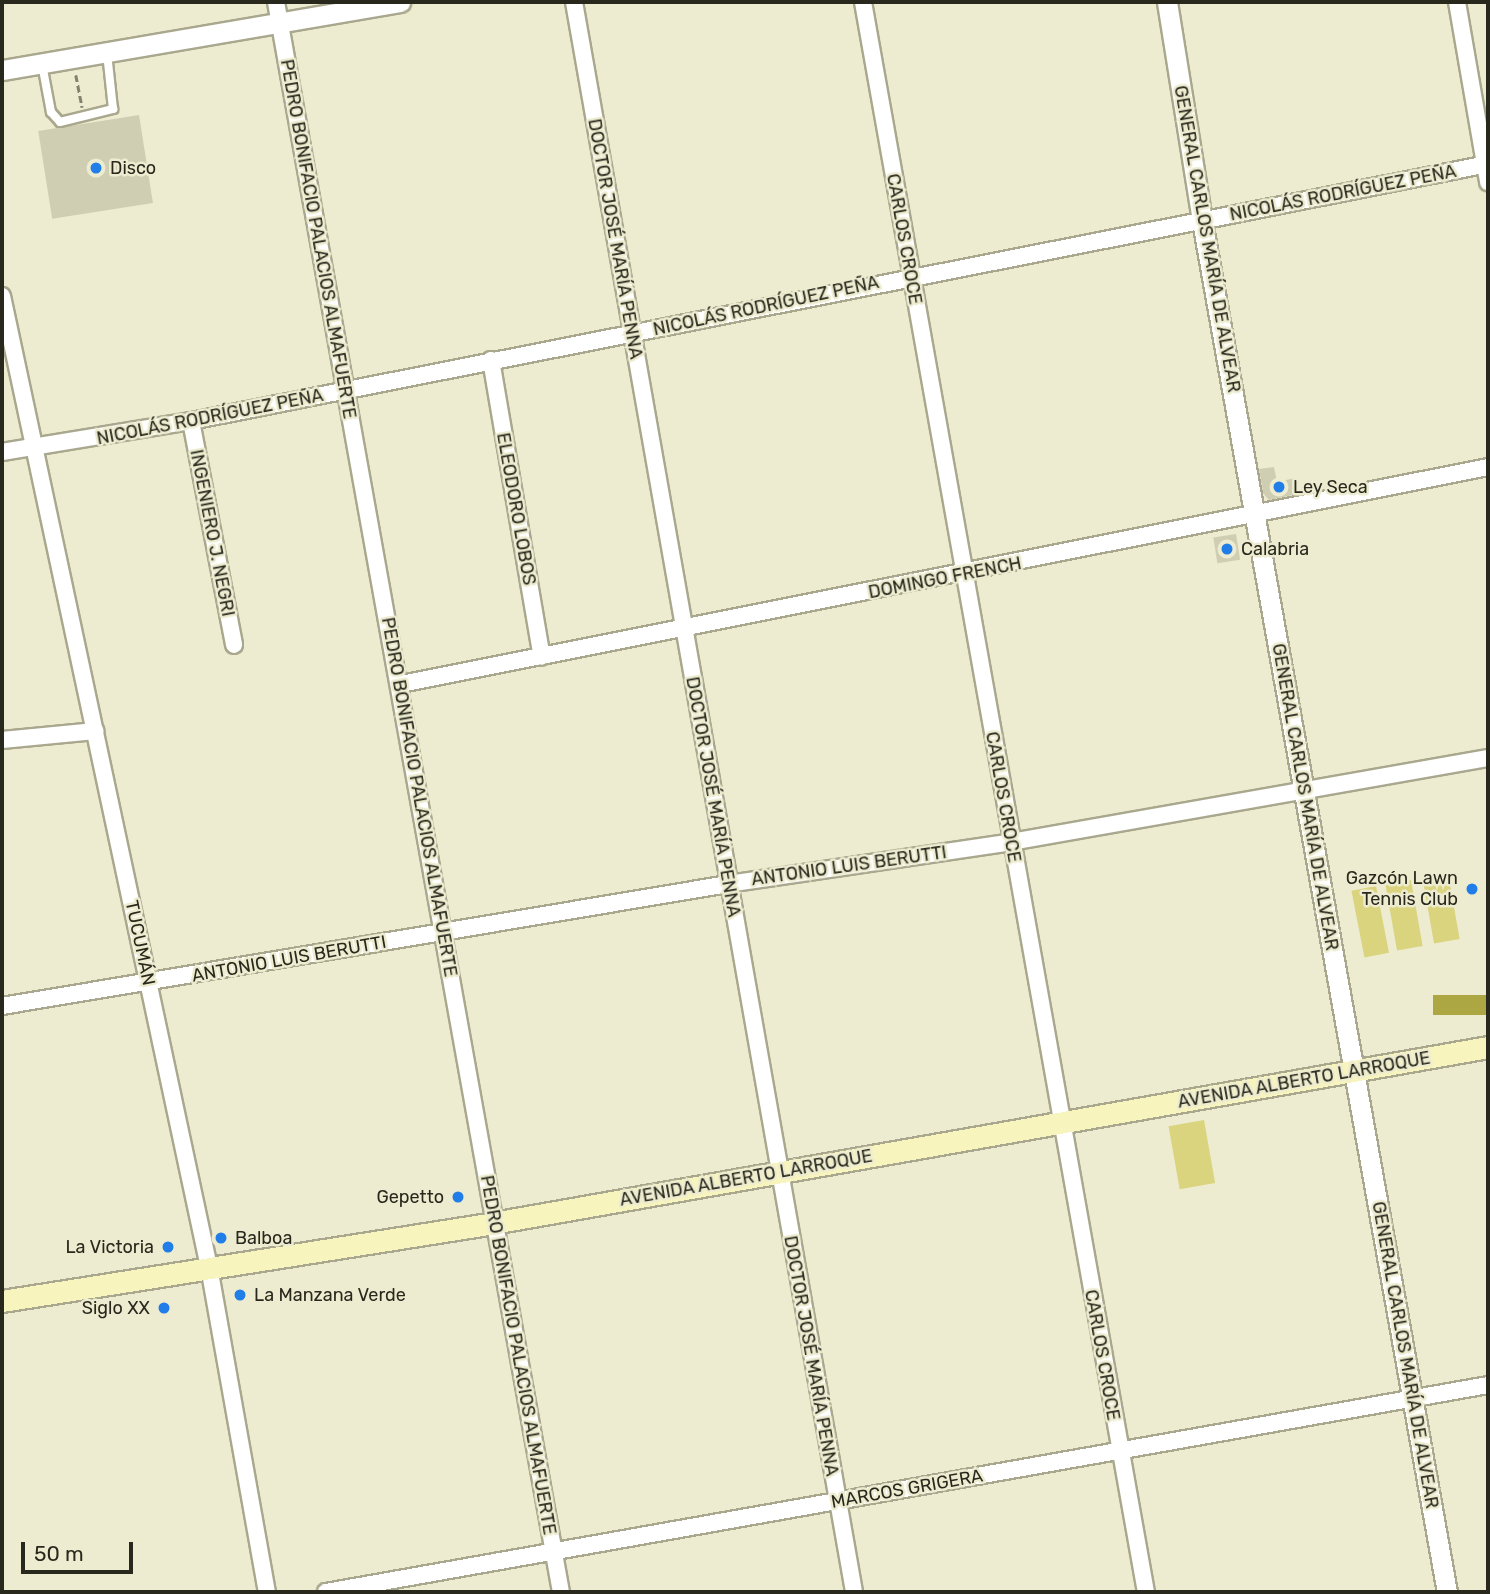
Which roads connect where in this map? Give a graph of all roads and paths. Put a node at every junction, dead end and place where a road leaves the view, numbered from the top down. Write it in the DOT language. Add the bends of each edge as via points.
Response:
graph roads {
  1 [pos="275,2"];
  2 [pos="400,2"];
  3 [pos="574,2"];
  4 [pos="863,2"];
  5 [pos="1167,2"];
  6 [pos="1457,2"];
  7 [pos="279,23"];
  8 [pos="107,53"];
  9 [pos="74,58"];
  10 [pos="42,64"];
  11 [pos="2,70"];
  12 [pos="83,118"];
  13 [pos="1487,165"];
  14 [pos="1488,182"];
  15 [pos="1202,221"];
  16 [pos="910,276"];
  17 [pos="2,296"];
  18 [pos="632,334"];
  19 [pos="491,360"];
  20 [pos="346,390"];
  21 [pos="191,421"];
  22 [pos="34,449"];
  23 [pos="2,452"];
  24 [pos="1488,467"];
  25 [pos="1254,515"];
  26 [pos="964,574"];
  27 [pos="684,629"];
  28 [pos="234,645"];
  29 [pos="542,657"];
  30 [pos="401,684"];
  31 [pos="96,731"];
  32 [pos="2,740"];
  33 [pos="1488,758"];
  34 [pos="1304,793"];
  35 [pos="1011,842"];
  36 [pos="728,884"];
  37 [pos="442,933"];
  38 [pos="148,983"];
  39 [pos="2,1006"];
  40 [pos="1488,1047"];
  41 [pos="1355,1071"];
  42 [pos="1061,1123"];
  43 [pos="777,1173"];
  44 [pos="493,1223"];
  45 [pos="209,1267"];
  46 [pos="2,1301"];
  47 [pos="1488,1385"];
  48 [pos="1413,1399"];
  49 [pos="1119,1451"];
  50 [pos="838,1501"];
  51 [pos="554,1552"];
  52 [pos="267,1592"];
  53 [pos="326,1592"];
  54 [pos="561,1592"];
  55 [pos="854,1592"];
  56 [pos="1146,1592"];
  57 [pos="1447,1592"];
  1 -- 7 [label="street, PEDRO BONIFACIO PALACIOS ALMAFUERTE"];
  2 -- 7 [label="street"];
  3 -- 18 [label="street, DOCTOR JOSÉ MARÍA PENNA"];
  4 -- 16 [label="street, CARLOS CROCE"];
  5 -- 15 [label="street, GENERAL CARLOS MARÍA DE ALVEAR"];
  6 -- 13 [label="street"];
  7 -- 8 [label="street"];
  7 -- 20 [label="street, PEDRO BONIFACIO PALACIOS ALMAFUERTE"];
  8 -- 9 [label="street"];
  8 -- 12 [label="lane" via="115,103 108,113"];
  9 -- 10 [label="street"];
  9 -- 12 [label="path"];
  10 -- 11 [label="street"];
  10 -- 12 [label="lane" via="54,119"];
  13 -- 14 [label="street"];
  13 -- 15 [label="street, NICOLÁS RODRÍGUEZ PEÑA"];
  15 -- 16 [label="street, NICOLÁS RODRÍGUEZ PEÑA"];
  15 -- 25 [label="street, GENERAL CARLOS MARÍA DE ALVEAR"];
  16 -- 18 [label="street, NICOLÁS RODRÍGUEZ PEÑA"];
  16 -- 26 [label="street, CARLOS CROCE"];
  17 -- 22 [label="street, TUCUMÁN"];
  18 -- 19 [label="street, NICOLÁS RODRÍGUEZ PEÑA"];
  18 -- 27 [label="street, DOCTOR JOSÉ MARÍA PENNA"];
  19 -- 20 [label="street, NICOLÁS RODRÍGUEZ PEÑA"];
  19 -- 29 [label="street, ELEODORO LOBOS"];
  20 -- 21 [label="street, NICOLÁS RODRÍGUEZ PEÑA"];
  20 -- 30 [label="street, PEDRO BONIFACIO PALACIOS ALMAFUERTE"];
  21 -- 22 [label="street, NICOLÁS RODRÍGUEZ PEÑA"];
  21 -- 28 [label="street, INGENIERO J. NEGRI"];
  22 -- 23 [label="street, NICOLÁS RODRÍGUEZ PEÑA"];
  22 -- 31 [label="street, TUCUMÁN"];
  24 -- 25 [label="street, DOMINGO FRENCH"];
  25 -- 26 [label="street, DOMINGO FRENCH"];
  25 -- 34 [label="street, GENERAL CARLOS MARÍA DE ALVEAR"];
  26 -- 27 [label="street, DOMINGO FRENCH"];
  26 -- 35 [label="street, CARLOS CROCE"];
  27 -- 29 [label="street, DOMINGO FRENCH"];
  27 -- 36 [label="street, DOCTOR JOSÉ MARÍA PENNA"];
  29 -- 30 [label="street, DOMINGO FRENCH"];
  30 -- 37 [label="street, PEDRO BONIFACIO PALACIOS ALMAFUERTE"];
  31 -- 32 [label="street"];
  31 -- 38 [label="street, TUCUMÁN"];
  33 -- 34 [label="street, ANTONIO LUIS BERUTTI"];
  34 -- 35 [label="street, ANTONIO LUIS BERUTTI"];
  34 -- 41 [label="street, GENERAL CARLOS MARÍA DE ALVEAR"];
  35 -- 36 [label="street, ANTONIO LUIS BERUTTI"];
  35 -- 42 [label="street, CARLOS CROCE"];
  36 -- 37 [label="street, ANTONIO LUIS BERUTTI"];
  36 -- 43 [label="street, DOCTOR JOSÉ MARÍA PENNA"];
  37 -- 38 [label="street, ANTONIO LUIS BERUTTI"];
  37 -- 44 [label="street, PEDRO BONIFACIO PALACIOS ALMAFUERTE"];
  38 -- 39 [label="street, ANTONIO LUIS BERUTTI"];
  38 -- 45 [label="street, TUCUMÁN"];
  40 -- 41 [label="main road, AVENIDA ALBERTO LARROQUE"];
  41 -- 42 [label="main road, AVENIDA ALBERTO LARROQUE"];
  41 -- 48 [label="street, GENERAL CARLOS MARÍA DE ALVEAR"];
  42 -- 43 [label="main road, AVENIDA ALBERTO LARROQUE"];
  42 -- 49 [label="street, CARLOS CROCE"];
  43 -- 44 [label="main road, AVENIDA ALBERTO LARROQUE"];
  43 -- 50 [label="street, DOCTOR JOSÉ MARÍA PENNA"];
  44 -- 45 [label="main road, AVENIDA ALBERTO LARROQUE"];
  44 -- 51 [label="street, PEDRO BONIFACIO PALACIOS ALMAFUERTE"];
  45 -- 46 [label="main road, AVENIDA ALBERTO LARROQUE"];
  45 -- 52 [label="street, TUCUMÁN"];
  47 -- 48 [label="street, MARCOS GRIGERA"];
  48 -- 49 [label="street, MARCOS GRIGERA"];
  48 -- 57 [label="street, GENERAL CARLOS MARÍA DE ALVEAR"];
  49 -- 50 [label="street, MARCOS GRIGERA"];
  49 -- 56 [label="street, CARLOS CROCE"];
  50 -- 51 [label="street, MARCOS GRIGERA"];
  50 -- 55 [label="street, DOCTOR JOSÉ MARÍA PENNA"];
  51 -- 53 [label="street, MARCOS GRIGERA"];
  51 -- 54 [label="street, PEDRO BONIFACIO PALACIOS ALMAFUERTE"];
}
